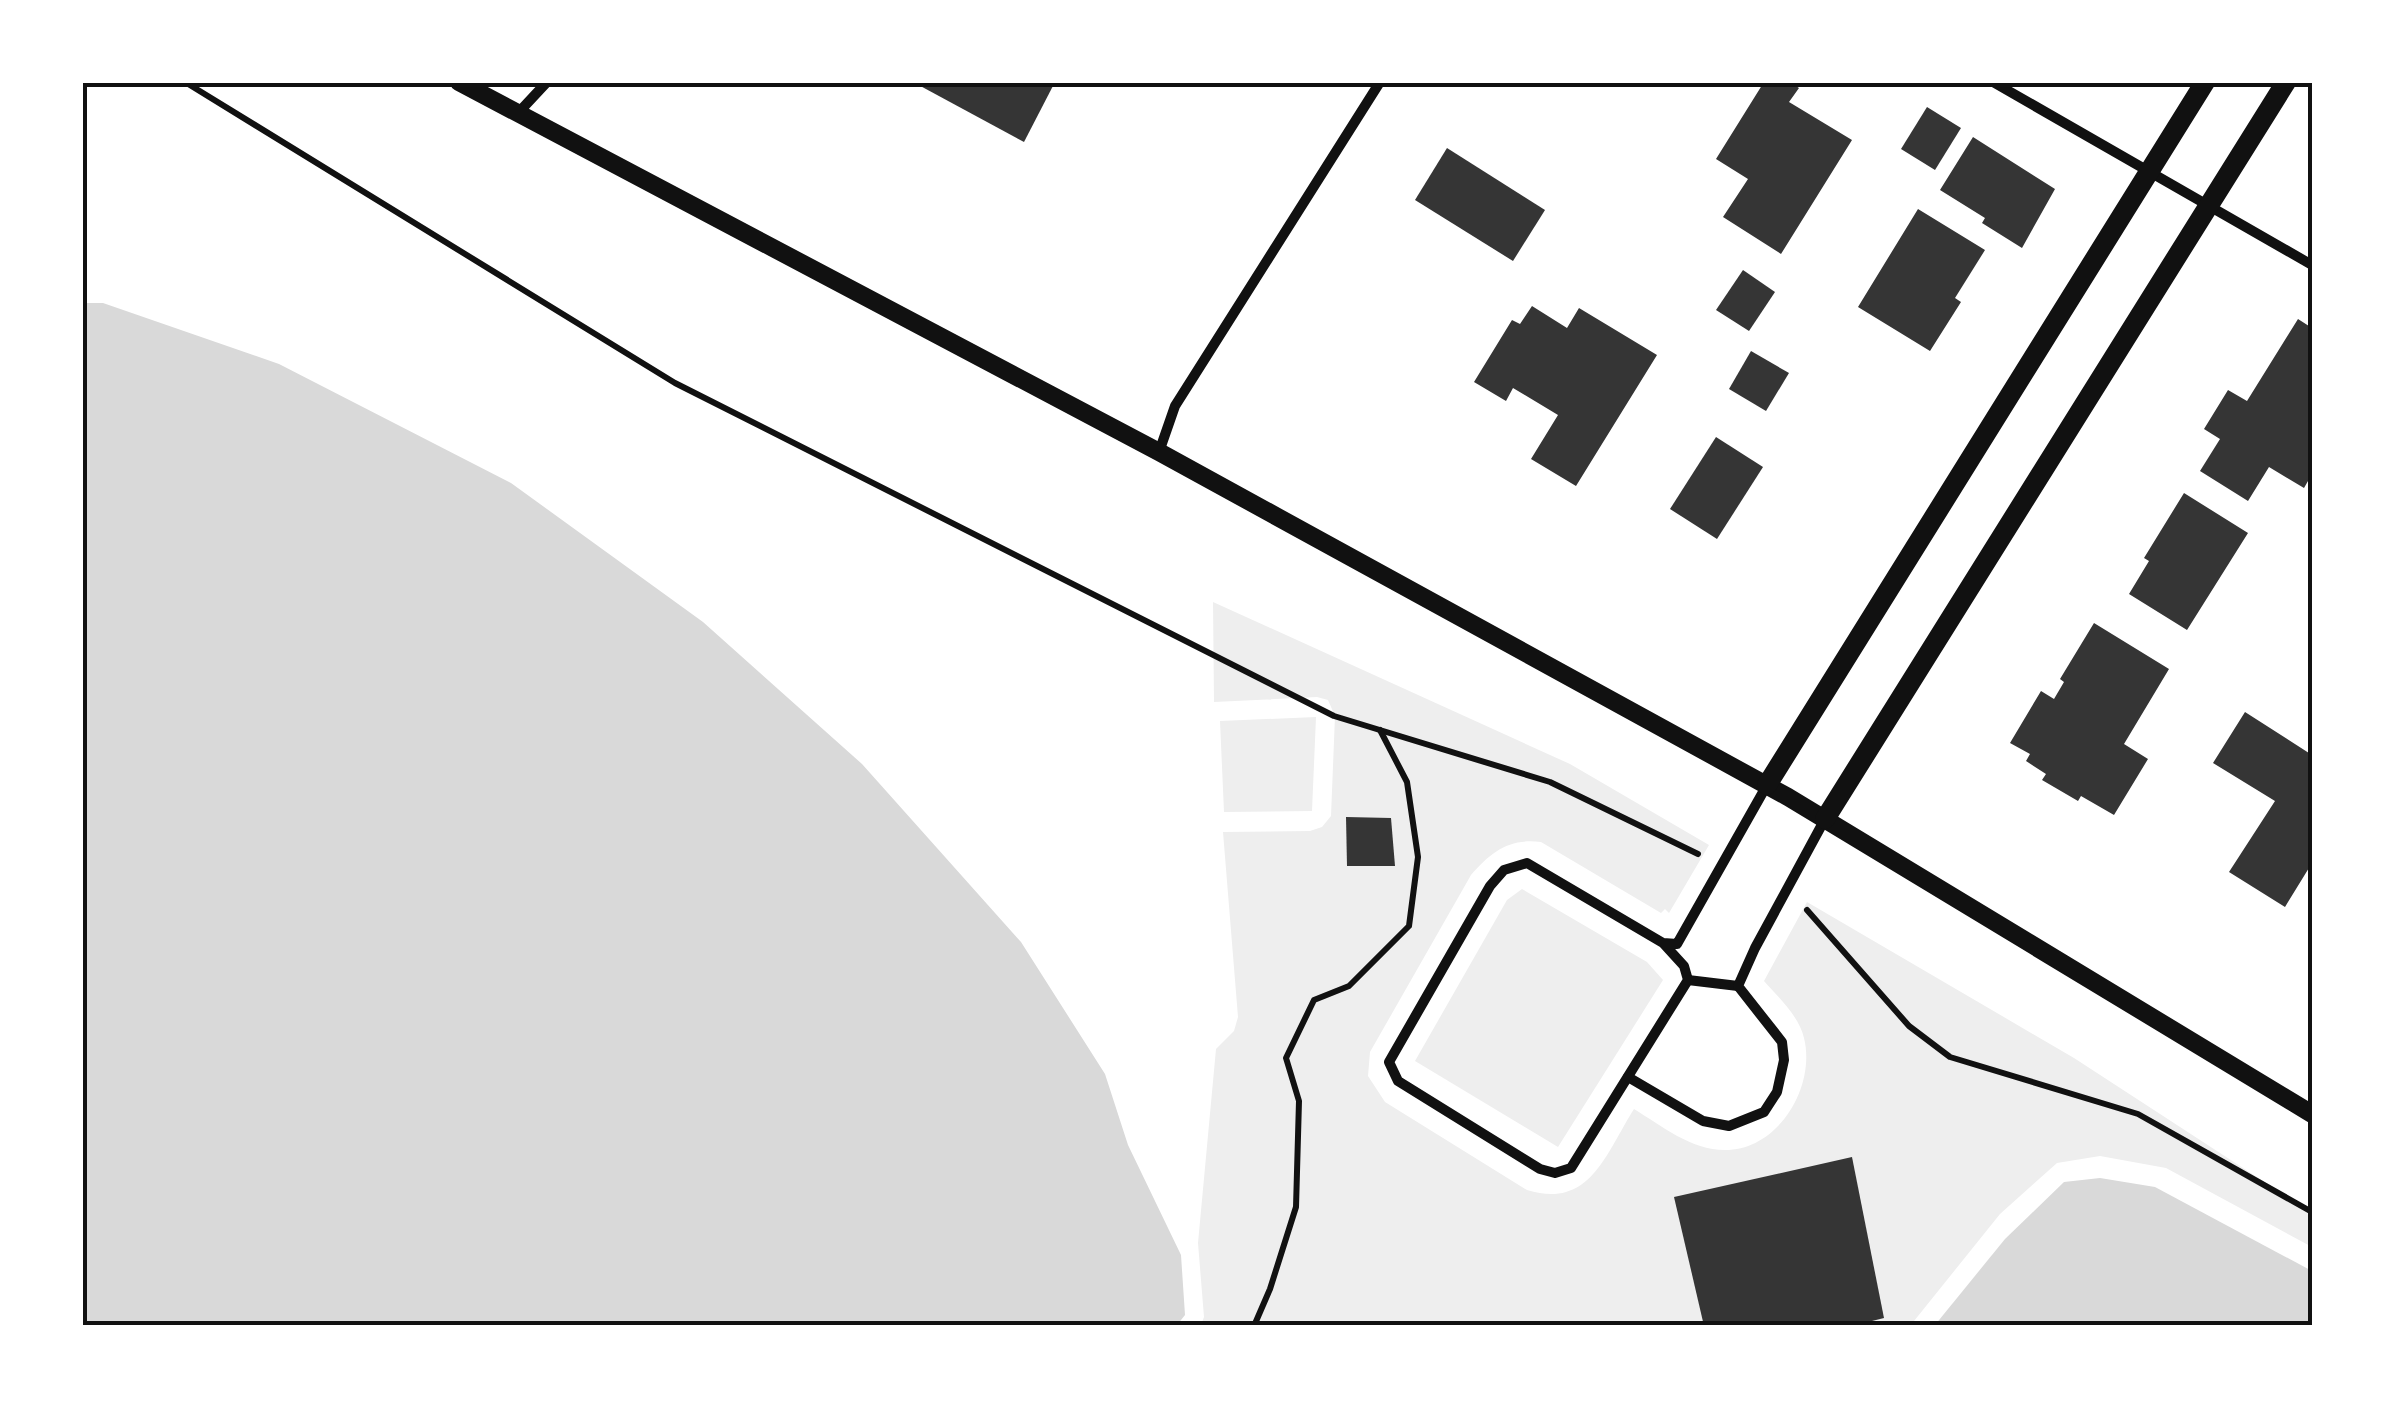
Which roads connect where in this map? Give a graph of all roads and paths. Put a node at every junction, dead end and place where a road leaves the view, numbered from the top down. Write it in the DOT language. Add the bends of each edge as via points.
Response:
graph roads {
  1 [pos="185,82"];
  2 [pos="458,82"];
  3 [pos="547,82"];
  4 [pos="1380,82"];
  5 [pos="1993,82"];
  6 [pos="2204,82"];
  7 [pos="2286,82"];
  8 [pos="519,112"];
  9 [pos="2149,171"];
  10 [pos="2208,206"];
  11 [pos="2312,265"];
  12 [pos="1158,452"];
  13 [pos="1379,729"];
  14 [pos="1767,786"];
  15 [pos="1825,819"];
  16 [pos="1722,866"];
  17 [pos="1784,897"];
  18 [pos="1662,943"];
  19 [pos="1688,980"];
  20 [pos="1738,986"];
  21 [pos="1628,1077"];
  22 [pos="2312,1114"];
  23 [pos="2312,1212"];
  24 [pos="1254,1326"];
  1 -- 13 [label="path" via="674,382 1334,716"];
  2 -- 8 [label="street"];
  3 -- 8 [label="street"];
  4 -- 12 [label="street" via="1175,406"];
  5 -- 9 [label="street"];
  6 -- 9 [label="main road"];
  7 -- 10 [label="main road"];
  8 -- 12 [label="street"];
  9 -- 10 [label="street"];
  9 -- 14 [label="main road"];
  10 -- 11 [label="street"];
  10 -- 15 [label="main road"];
  12 -- 14 [label="street"];
  13 -- 16 [label="path" via="1550,782"];
  13 -- 24 [label="path" via="1406,782 1418,857 1409,926 1349,986 1314,1000 1286,1058 1299,1101 1296,1208"];
  14 -- 15 [label="street"];
  14 -- 16 [label="street"];
  15 -- 17 [label="street"];
  15 -- 22 [label="street"];
  16 -- 18 [label="street" via="1677,944"];
  17 -- 20 [label="street"];
  17 -- 23 [label="path" via="1805,908 1908,1026 1950,1056 2138,1114"];
  18 -- 19 [label="street"];
  18 -- 21 [label="street" via="1527,863 1504,870 1389,1062 1398,1080 1555,1173 1571,1168"];
  19 -- 20 [label="street"];
  19 -- 21 [label="street"];
  20 -- 21 [label="street" via="1782,1042 1777,1092 1764,1112 1729,1126 1702,1121"];
}
